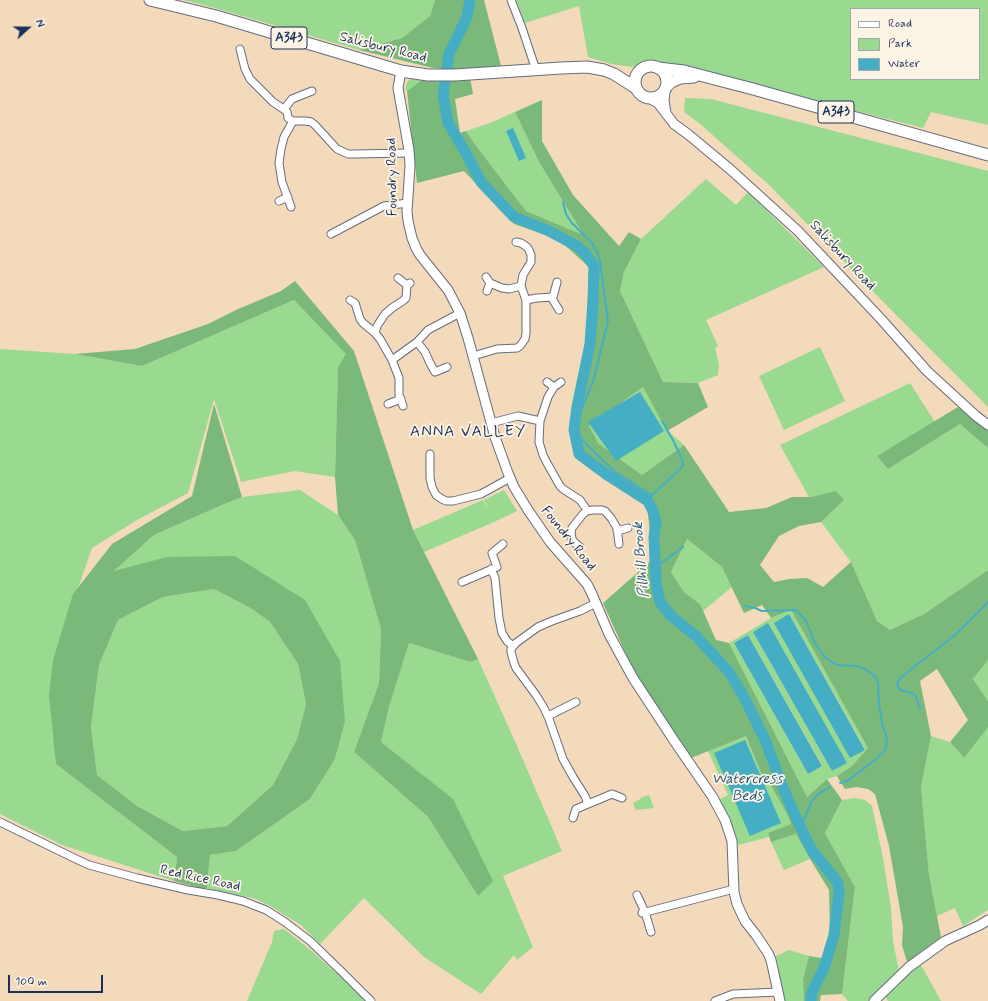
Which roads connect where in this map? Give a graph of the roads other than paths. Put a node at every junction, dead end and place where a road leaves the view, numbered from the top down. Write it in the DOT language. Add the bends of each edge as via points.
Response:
graph roads {
  1 [pos="150,0"];
  2 [pos="511,0"];
  3 [pos="240,49"];
  4 [pos="658,68"];
  5 [pos="536,70"];
  6 [pos="639,71"];
  7 [pos="401,72"];
  8 [pos="614,74"];
  9 [pos="707,78"];
  10 [pos="636,88"];
  11 [pos="665,89"];
  12 [pos="312,91"];
  13 [pos="651,99"];
  14 [pos="284,109"];
  15 [pos="667,116"];
  16 [pos="293,121"];
  17 [pos="409,153"];
  18 [pos="988,155"];
  19 [pos="288,197"];
  20 [pos="279,200"];
  21 [pos="408,203"];
  22 [pos="291,207"];
  23 [pos="331,234"];
  24 [pos="516,242"];
  25 [pos="398,278"];
  26 [pos="557,282"];
  27 [pos="521,286"];
  28 [pos="487,291"];
  29 [pos="553,297"];
  30 [pos="350,300"];
  31 [pos="526,300"];
  32 [pos="560,310"];
  33 [pos="460,313"];
  34 [pos="375,333"];
  35 [pos="417,342"];
  36 [pos="473,356"];
  37 [pos="392,360"];
  38 [pos="447,367"];
  39 [pos="547,382"];
  40 [pos="561,382"];
  41 [pos="554,387"];
  42 [pos="388,404"];
  43 [pos="540,421"];
  44 [pos="491,423"];
  45 [pos="988,425"];
  46 [pos="430,454"];
  47 [pos="510,478"];
  48 [pos="587,511"];
  49 [pos="628,528"];
  50 [pos="617,531"];
  51 [pos="503,544"];
  52 [pos="619,544"];
  53 [pos="580,546"];
  54 [pos="491,569"];
  55 [pos="462,582"];
  56 [pos="596,603"];
  57 [pos="513,646"];
  58 [pos="576,702"];
  59 [pos="548,716"];
  60 [pos="578,770"];
  61 [pos="571,774"];
  62 [pos="622,798"];
  63 [pos="588,804"];
  64 [pos="573,818"];
  65 [pos="0,822"];
  66 [pos="734,889"];
  67 [pos="637,895"];
  68 [pos="644,912"];
  69 [pos="988,920"];
  70 [pos="651,932"];
  71 [pos="779,996"];
  72 [pos="371,1001"];
  73 [pos="715,1001"];
  74 [pos="874,1001"];
  1 -- 7 [label="main road, Salisbury Road / A343" via="216,16"];
  2 -- 5 [label="street"];
  3 -- 14 [label="street" via="250,79 273,102"];
  4 -- 6 [label="main road" via="648,66"];
  4 -- 9 [label="main road, A343" via="684,71"];
  4 -- 11 [label="main road" via="666,78"];
  5 -- 7 [label="main road, Salisbury Road / A343" via="455,75"];
  5 -- 8 [label="main road, Salisbury Road / A343" via="587,67"];
  6 -- 8 [label="main road, Salisbury Road / A343" via="629,75"];
  6 -- 10 [label="main road" via="635,79"];
  7 -- 17 [label="street, Foundry Road" via="398,88"];
  8 -- 10 [label="main road, Salisbury Road / A343"];
  9 -- 11 [label="main road, A343" via="680,78 671,82"];
  9 -- 18 [label="main road, A343"];
  10 -- 13 [label="main road" via="641,95"];
  11 -- 13 [label="main road" via="661,95"];
  11 -- 15 [label="street"];
  12 -- 14 [label="street" via="292,99"];
  13 -- 15 [label="street, Salisbury Road" via="658,103"];
  14 -- 16 [label="street" via="288,118"];
  15 -- 45 [label="street, Salisbury Road" via="798,231 927,371"];
  16 -- 17 [label="street" via="311,122 337,149 348,154"];
  16 -- 19 [label="street" via="284,137 279,156 281,177"];
  17 -- 21 [label="street, Foundry Road"];
  19 -- 20 [label="street"];
  19 -- 22 [label="street"];
  21 -- 23 [label="street" via="384,206"];
  21 -- 33 [label="street, Foundry Road" via="408,220 416,248 448,290"];
  24 -- 27 [label="street" via="530,245 531,262"];
  25 -- 34 [label="street" via="409,283 406,298 385,314"];
  26 -- 29 [label="street"];
  27 -- 28 [label="street" via="504,289 488,280"];
  27 -- 31 [label="street"];
  29 -- 31 [label="street"];
  29 -- 32 [label="street"];
  30 -- 34 [label="street" via="355,303 363,323"];
  31 -- 36 [label="street" via="526,333 525,340 520,346"];
  33 -- 35 [label="street" via="428,330"];
  33 -- 36 [label="street, Foundry Road"];
  34 -- 37 [label="street"];
  35 -- 37 [label="street"];
  35 -- 38 [label="street" via="425,352 435,376"];
  36 -- 44 [label="street, Foundry Road"];
  37 -- 42 [label="street" via="399,378 402,403"];
  39 -- 41 [label="street"];
  40 -- 41 [label="street"];
  41 -- 43 [label="street"];
  43 -- 44 [label="street" via="518,416"];
  43 -- 48 [label="street" via="540,442 547,463 560,486 580,500"];
  44 -- 47 [label="street, Foundry Road"];
  46 -- 47 [label="street" via="426,464 434,490 446,501 480,494"];
  47 -- 56 [label="street, Foundry Road" via="528,510 556,550 587,584"];
  48 -- 50 [label="street" via="605,511 615,523"];
  48 -- 53 [label="street" via="572,528 569,538"];
  49 -- 50 [label="street"];
  50 -- 52 [label="street"];
  51 -- 54 [label="street" via="492,553 497,566"];
  54 -- 55 [label="street"];
  54 -- 57 [label="street" via="495,578 502,633"];
  56 -- 57 [label="street" via="545,624"];
  56 -- 66 [label="street, Foundry Road" via="609,634 633,678 712,796 725,820 732,847"];
  57 -- 59 [label="street" via="511,652 516,668"];
  58 -- 59 [label="street" via="570,709"];
  59 -- 61 [label="street" via="560,753"];
  60 -- 61 [label="street"];
  61 -- 63 [label="street"];
  62 -- 63 [label="street" via="612,794"];
  63 -- 64 [label="street" via="576,809"];
  65 -- 72 [label="street, Red Rice Road" via="89,865 243,901 266,910 310,941"];
  66 -- 68 [label="street"];
  66 -- 71 [label="street, Foundry Road" via="742,916 771,960"];
  67 -- 68 [label="street"];
  68 -- 70 [label="street"];
  69 -- 74 [label="street" via="945,941 909,967"];
  71 -- 73 [label="street" via="762,993 733,994"];
}
